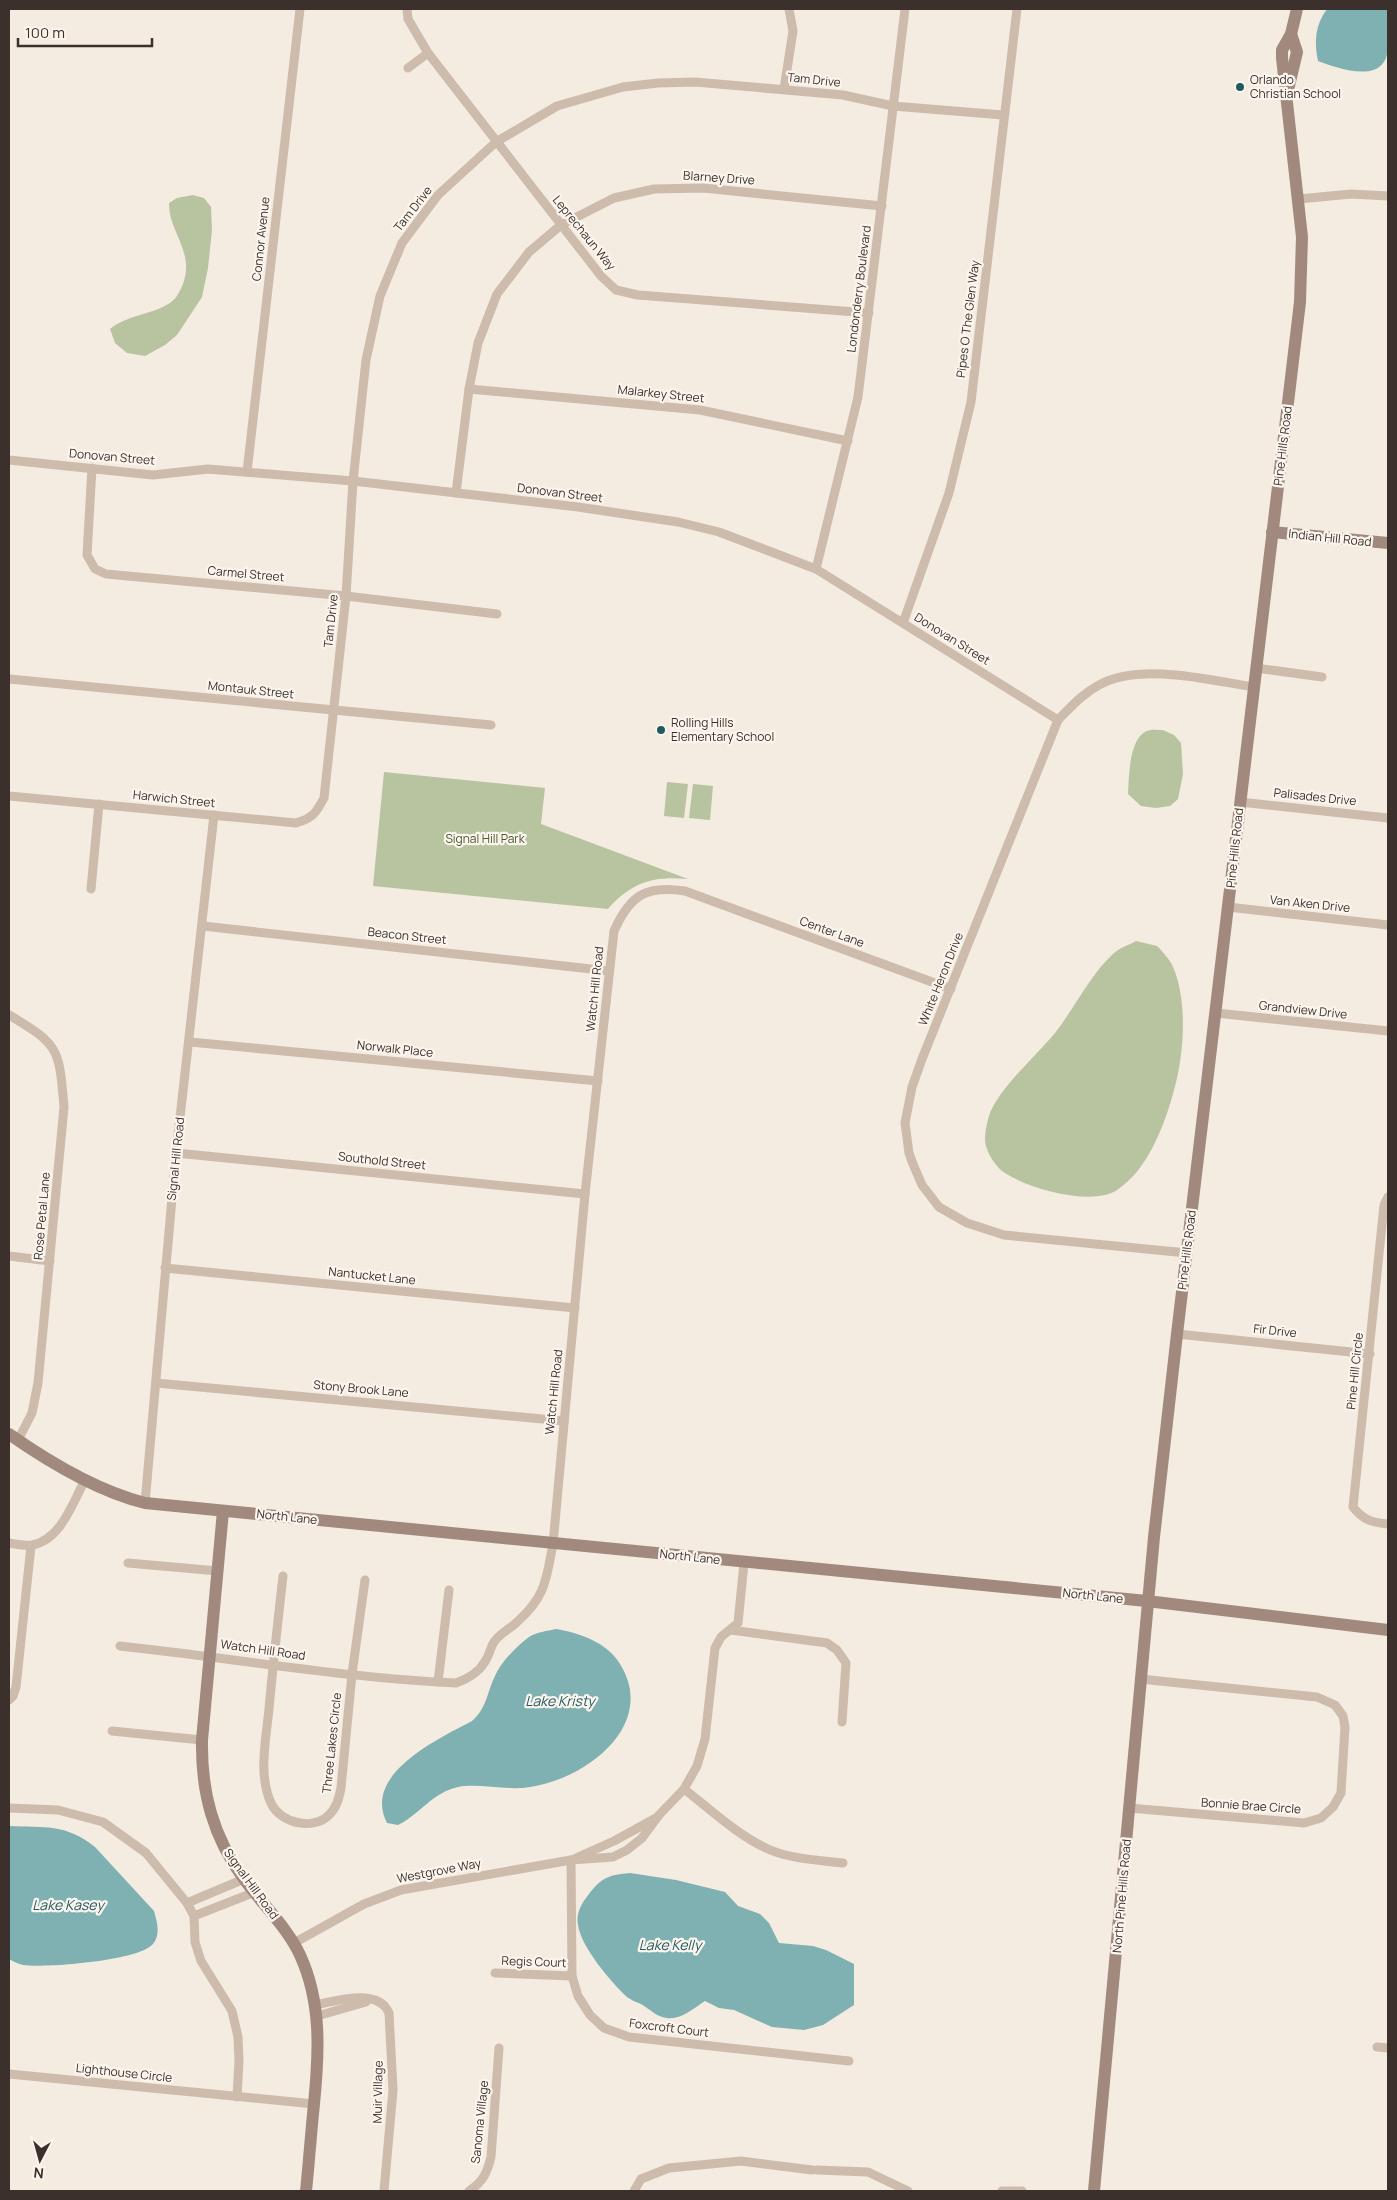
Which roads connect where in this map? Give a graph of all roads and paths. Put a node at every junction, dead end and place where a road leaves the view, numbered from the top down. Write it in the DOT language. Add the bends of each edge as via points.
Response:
graph roads {
  1 [pos="300,9"];
  2 [pos="407,9"];
  3 [pos="789,9"];
  4 [pos="905,9"];
  5 [pos="1017,9"];
  6 [pos="1297,9"];
  7 [pos="428,53"];
  8 [pos="408,68"];
  9 [pos="784,89"];
  10 [pos="893,106"];
  11 [pos="1003,115"];
  12 [pos="496,142"];
  13 [pos="1388,196"];
  14 [pos="1299,200"];
  15 [pos="882,206"];
  16 [pos="561,225"];
  17 [pos="869,313"];
  18 [pos="469,389"];
  19 [pos="848,441"];
  20 [pos="9,460"];
  21 [pos="92,468"];
  22 [pos="247,472"];
  23 [pos="353,481"];
  24 [pos="456,493"];
  25 [pos="1272,532"];
  26 [pos="1388,543"];
  27 [pos="816,569"];
  28 [pos="346,596"];
  29 [pos="498,614"];
  30 [pos="903,623"];
  31 [pos="1256,668"];
  32 [pos="1322,676"];
  33 [pos="9,679"];
  34 [pos="1254,687"];
  35 [pos="334,711"];
  36 [pos="1058,720"];
  37 [pos="492,724"];
  38 [pos="9,796"];
  39 [pos="324,798"];
  40 [pos="1240,802"];
  41 [pos="99,804"];
  42 [pos="214,816"];
  43 [pos="1388,818"];
  44 [pos="91,889"];
  45 [pos="705,898"];
  46 [pos="1228,907"];
  47 [pos="1388,925"];
  48 [pos="203,926"];
  49 [pos="609,971"];
  50 [pos="951,989"];
  51 [pos="1216,1013"];
  52 [pos="9,1015"];
  53 [pos="1388,1031"];
  54 [pos="190,1042"];
  55 [pos="598,1082"];
  56 [pos="176,1153"];
  57 [pos="585,1194"];
  58 [pos="1388,1197"];
  59 [pos="1187,1254"];
  60 [pos="9,1256"];
  61 [pos="50,1261"];
  62 [pos="166,1268"];
  63 [pos="575,1308"];
  64 [pos="1176,1334"];
  65 [pos="1370,1354"];
  66 [pos="156,1383"];
  67 [pos="564,1421"];
  68 [pos="13,1437"];
  69 [pos="85,1480"];
  70 [pos="146,1503"];
  71 [pos="223,1511"];
  72 [pos="1388,1524"];
  73 [pos="9,1543"];
  74 [pos="553,1544"];
  75 [pos="31,1546"];
  76 [pos="128,1563"];
  77 [pos="744,1563"];
  78 [pos="218,1570"];
  79 [pos="283,1576"];
  80 [pos="365,1580"];
  81 [pos="449,1590"];
  82 [pos="1147,1601"];
  83 [pos="731,1630"];
  84 [pos="1388,1630"];
  85 [pos="120,1646"];
  86 [pos="209,1655"];
  87 [pos="273,1666"];
  88 [pos="352,1674"];
  89 [pos="1140,1679"];
  90 [pos="438,1682"];
  91 [pos="9,1700"];
  92 [pos="842,1722"];
  93 [pos="112,1731"];
  94 [pos="202,1740"];
  95 [pos="684,1789"];
  96 [pos="9,1808"];
  97 [pos="1129,1808"];
  98 [pos="659,1815"];
  99 [pos="571,1860"];
  100 [pos="843,1863"];
  101 [pos="244,1879"];
  102 [pos="255,1892"];
  103 [pos="187,1903"];
  104 [pos="194,1916"];
  105 [pos="294,1943"];
  106 [pos="495,1974"];
  107 [pos="572,1976"];
  108 [pos="316,2010"];
  109 [pos="1377,2047"];
  110 [pos="499,2048"];
  111 [pos="1388,2048"];
  112 [pos="849,2061"];
  113 [pos="9,2074"];
  114 [pos="237,2098"];
  115 [pos="314,2104"];
  116 [pos="306,2191"];
  117 [pos="384,2191"];
  118 [pos="470,2191"];
  119 [pos="634,2191"];
  120 [pos="908,2191"];
  121 [pos="1002,2191"];
  122 [pos="1022,2191"];
  123 [pos="1094,2191"];
  1 -- 22 [label="street, Connor Avenue"];
  2 -- 7 [label="street, Leprechaun Way" via="408,19"];
  3 -- 9 [label="street" via="793,31"];
  4 -- 10 [label="street, Londonderry Boulevard"];
  5 -- 11 [label="street, Pipes O The Glen Way"];
  6 -- 14 [label="street, Pine Hills Road" via="1292,34 1282,50 1282,58"];
  7 -- 8 [label="street"];
  7 -- 12 [label="street, Leprechaun Way"];
  9 -- 10 [label="street, Tam Drive"];
  9 -- 12 [label="street, Tam Drive" via="695,82 623,87 557,106"];
  10 -- 11 [label="street, Tam Drive"];
  10 -- 15 [label="street, Londonderry Boulevard"];
  11 -- 30 [label="street, Pipes O The Glen Way" via="971,402 949,493"];
  12 -- 16 [label="street, Leprechaun Way"];
  12 -- 23 [label="street, Tam Drive" via="438,195 402,243 391,269 380,296 366,360"];
  13 -- 14 [label="street" via="1351,194"];
  14 -- 25 [label="street, Pine Hills Road" via="1302,236 1300,302"];
  15 -- 16 [label="street, Blarney Drive" via="703,188 654,189 614,198"];
  15 -- 17 [label="street, Londonderry Boulevard"];
  16 -- 17 [label="street, Leprechaun Way" via="616,290 638,295"];
  16 -- 18 [label="street, Blarney Drive" via="529,252 497,294 478,343"];
  17 -- 19 [label="street, Londonderry Boulevard" via="858,397"];
  18 -- 19 [label="street, Malarkey Street" via="700,410"];
  18 -- 24 [label="street, Blarney Drive"];
  19 -- 27 [label="street, Londonderry Boulevard"];
  20 -- 21 [label="street, Donovan Street"];
  21 -- 22 [label="street, Donovan Street" via="153,474 199,470"];
  21 -- 28 [label="street, Carmel Street" via="86,540 87,555 95,569 106,574"];
  22 -- 23 [label="street, Donovan Street"];
  23 -- 24 [label="street, Donovan Street"];
  23 -- 28 [label="street, Tam Drive"];
  24 -- 27 [label="street, Donovan Street" via="678,522 719,532"];
  25 -- 26 [label="street, Indian Hill Road"];
  25 -- 31 [label="street, Pine Hills Road"];
  27 -- 30 [label="street, Donovan Street"];
  28 -- 29 [label="street, Carmel Street"];
  28 -- 35 [label="street, Tam Drive"];
  30 -- 36 [label="street, Donovan Street"];
  31 -- 32 [label="street"];
  31 -- 34 [label="street, Pine Hills Road"];
  33 -- 35 [label="street, Montauk Street"];
  34 -- 36 [label="street, White Heron Drive" via="1160,674 1124,676 1100,684 1078,699"];
  34 -- 40 [label="street, Pine Hills Road"];
  35 -- 37 [label="street, Montauk Street"];
  35 -- 39 [label="street, Tam Drive"];
  36 -- 50 [label="street, White Heron Drive"];
  38 -- 41 [label="street, Harwich Street"];
  39 -- 42 [label="street, Harwich Street" via="310,819 296,823"];
  40 -- 43 [label="street, Palisades Drive"];
  40 -- 46 [label="street, Pine Hills Road"];
  41 -- 42 [label="street, Harwich Street"];
  41 -- 44 [label="street"];
  42 -- 48 [label="street, Signal Hill Road"];
  45 -- 49 [label="street, Watch Hill Road" via="666,888 641,894 623,910 614,931"];
  45 -- 50 [label="street, Center Lane"];
  46 -- 47 [label="street, Van Aken Drive"];
  46 -- 51 [label="street, Pine Hills Road"];
  48 -- 49 [label="street, Beacon Street"];
  48 -- 54 [label="street, Signal Hill Road"];
  49 -- 55 [label="street, Watch Hill Road"];
  50 -- 59 [label="street, White Heron Drive" via="912,1088 906,1122 912,1164 939,1207 967,1223 1004,1235"];
  51 -- 53 [label="street, Grandview Drive"];
  51 -- 59 [label="street, Pine Hills Road"];
  52 -- 61 [label="street, Rose Petal Lane" via="52,1045 60,1066 64,1107"];
  54 -- 55 [label="street, Norwalk Place"];
  54 -- 56 [label="street, Signal Hill Road"];
  55 -- 57 [label="street, Watch Hill Road"];
  56 -- 57 [label="street, Southold Street"];
  56 -- 62 [label="street, Signal Hill Road"];
  57 -- 63 [label="street, Watch Hill Road"];
  58 -- 65 [label="street, Pine Hill Circle" via="1384,1205"];
  59 -- 64 [label="street, Pine Hills Road"];
  60 -- 61 [label="street"];
  61 -- 68 [label="street, Rose Petal Lane" via="32,1413"];
  62 -- 63 [label="street, Nantucket Lane"];
  62 -- 66 [label="street, Signal Hill Road"];
  63 -- 67 [label="street, Watch Hill Road"];
  64 -- 65 [label="street, Fir Drive"];
  64 -- 82 [label="street, Pine Hills Road"];
  65 -- 72 [label="street, Pine Hill Circle" via="1353,1507 1361,1517 1374,1523"];
  66 -- 67 [label="street, Stony Brook Lane"];
  66 -- 70 [label="street, Signal Hill Road"];
  67 -- 74 [label="street, Watch Hill Road"];
  68 -- 69 [label="street, North Lane"];
  69 -- 70 [label="street, North Lane" via="110,1493"];
  69 -- 75 [label="street" via="55,1533"];
  70 -- 71 [label="street, North Lane"];
  71 -- 74 [label="street, North Lane"];
  71 -- 78 [label="street, Signal Hill Road"];
  73 -- 75 [label="street"];
  74 -- 77 [label="street, North Lane"];
  74 -- 90 [label="street, Watch Hill Road" via="544,1589 534,1606 501,1634 484,1663 469,1678 456,1683"];
  75 -- 91 [label="street" via="16,1687"];
  76 -- 78 [label="street"];
  77 -- 82 [label="street, North Lane"];
  77 -- 83 [label="street, Westgrove Way" via="740,1613 738,1623"];
  78 -- 86 [label="street, Signal Hill Road"];
  79 -- 87 [label="street, Three Lakes Circle"];
  80 -- 88 [label="street, Three Lakes Circle"];
  81 -- 90 [label="street"];
  82 -- 84 [label="street, North Lane"];
  82 -- 89 [label="street, North Pine Hills Road"];
  83 -- 92 [label="street" via="826,1643 837,1650 846,1663"];
  83 -- 95 [label="street, Westgrove Way" via="721,1637 715,1648 704,1739 697,1766"];
  85 -- 86 [label="street, Watch Hill Road"];
  86 -- 87 [label="street, Watch Hill Road"];
  86 -- 94 [label="street, Signal Hill Road"];
  87 -- 88 [label="street, Watch Hill Road"];
  87 -- 88 [label="street, Three Lakes Circle" via="264,1777 271,1803 279,1815 294,1822 314,1823 328,1817 337,1805"];
  88 -- 90 [label="street, Watch Hill Road"];
  89 -- 97 [label="street, North Pine Hills Road"];
  89 -- 97 [label="street, Bonnie Brae Circle" via="1317,1697 1335,1704 1343,1716 1345,1727 1340,1793 1334,1806 1321,1818 1304,1823"];
  93 -- 94 [label="street"];
  94 -- 101 [label="street, Signal Hill Road" via="203,1778 210,1812 220,1840"];
  95 -- 98 [label="street, Westgrove Way"];
  95 -- 100 [label="street" via="746,1837 769,1850 794,1857"];
  96 -- 103 [label="street" via="58,1810 103,1822 146,1853"];
  97 -- 123 [label="street, North Pine Hills Road"];
  98 -- 99 [label="street, Westgrove Way" via="614,1841"];
  98 -- 99 [label="street, Westgrove Way" via="642,1838 627,1850 613,1857"];
  99 -- 105 [label="street, Westgrove Way" via="401,1890 364,1904"];
  99 -- 107 [label="street, Foxcroft Court"];
  101 -- 102 [label="street, Signal Hill Road"];
  101 -- 103 [label="street"];
  102 -- 104 [label="street"];
  102 -- 105 [label="street, Signal Hill Road"];
  103 -- 104 [label="street"];
  104 -- 114 [label="street" via="195,1942 201,1961 232,2011 238,2037"];
  105 -- 108 [label="street, Signal Hill Road"];
  106 -- 107 [label="street, Regis Court"];
  107 -- 112 [label="street, Foxcroft Court" via="578,1996 590,2015 604,2028 629,2037"];
  108 -- 115 [label="street, Signal Hill Road" via="319,2046"];
  108 -- 117 [label="street, Muir Village" via="348,1998 376,1999 385,2005 389,2013 393,2090"];
  109 -- 111 [label="street"];
  110 -- 118 [label="street, Sanoma Village" via="491,2157 486,2174"];
  113 -- 114 [label="street, Lighthouse Circle"];
  114 -- 115 [label="street, Lighthouse Circle"];
  115 -- 116 [label="street, Signal Hill Road"];
  119 -- 120 [label="street" via="641,2179 669,2168 741,2161 814,2170 868,2172"];
  121 -- 122 [label="street"];
}
